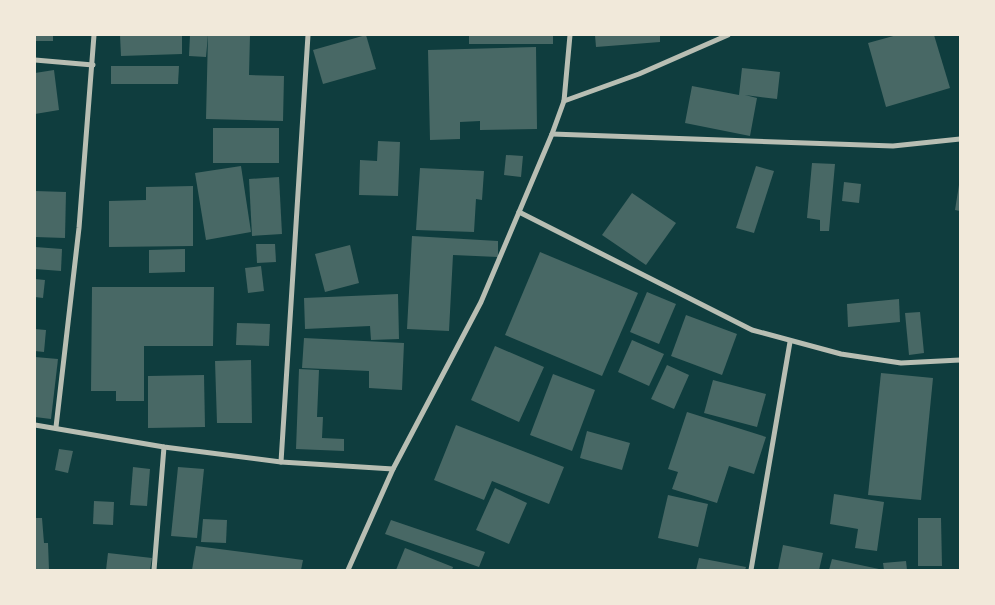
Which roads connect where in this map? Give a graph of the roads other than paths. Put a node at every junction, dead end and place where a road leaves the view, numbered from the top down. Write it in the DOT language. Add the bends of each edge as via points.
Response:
graph roads {
  1 [pos="94,35"];
  2 [pos="308,35"];
  3 [pos="570,35"];
  4 [pos="728,35"];
  5 [pos="35,60"];
  6 [pos="92,65"];
  7 [pos="564,101"];
  8 [pos="552,134"];
  9 [pos="960,139"];
  10 [pos="519,212"];
  11 [pos="790,342"];
  12 [pos="960,360"];
  13 [pos="35,425"];
  14 [pos="56,427"];
  15 [pos="164,447"];
  16 [pos="281,462"];
  17 [pos="393,469"];
  18 [pos="154,570"];
  19 [pos="348,570"];
  20 [pos="751,570"];
  1 -- 6 [label="street"];
  2 -- 16 [label="street"];
  3 -- 7 [label="street"];
  4 -- 7 [label="street" via="639,74"];
  5 -- 6 [label="street"];
  6 -- 14 [label="street" via="79,228"];
  7 -- 8 [label="street"];
  8 -- 9 [label="street" via="892,146"];
  8 -- 10 [label="street"];
  10 -- 11 [label="street" via="752,330"];
  10 -- 17 [label="street" via="481,302"];
  11 -- 12 [label="street" via="901,363"];
  11 -- 20 [label="street"];
  13 -- 14 [label="street"];
  14 -- 15 [label="street"];
  15 -- 16 [label="street"];
  15 -- 18 [label="street"];
  16 -- 17 [label="street"];
  17 -- 19 [label="street"];
}
